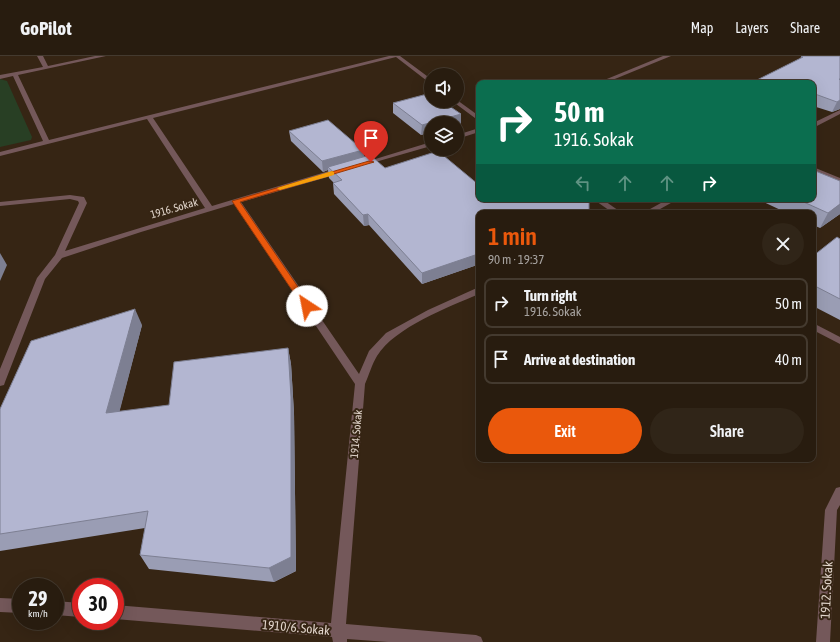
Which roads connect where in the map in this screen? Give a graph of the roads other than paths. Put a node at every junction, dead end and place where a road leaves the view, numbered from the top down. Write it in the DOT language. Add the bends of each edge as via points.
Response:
graph roads {
  1 [pos="40,56"];
  2 [pos="103,56"];
  3 [pos="396,56"];
  4 [pos="668,56"];
  5 [pos="46,67"];
  6 [pos="14,74"];
  7 [pos="0,77"];
  8 [pos="424,77"];
  9 [pos="608,80"];
  10 [pos="464,107"];
  11 [pos="840,112"];
  12 [pos="149,117"];
  13 [pos="476,117"];
  14 [pos="828,118"];
  15 [pos="840,122"];
  16 [pos="816,124"];
  17 [pos="476,131"];
  18 [pos="464,135"];
  19 [pos="47,142"];
  20 [pos="424,146"];
  21 [pos="0,154"];
  22 [pos="816,171"];
  23 [pos="840,181"];
  24 [pos="236,201"];
  25 [pos="602,202"];
  26 [pos="668,202"];
  27 [pos="0,204"];
  28 [pos="210,209"];
  29 [pos="614,210"];
  30 [pos="653,210"];
  31 [pos="59,256"];
  32 [pos="476,291"];
  33 [pos="816,328"];
  34 [pos="840,341"];
  35 [pos="0,382"];
  36 [pos="360,384"];
  37 [pos="840,492"];
  38 [pos="0,604"];
  39 [pos="12,605"];
  40 [pos="124,613"];
  41 [pos="339,636"];
  42 [pos="476,642"];
  43 [pos="824,642"];
  1 -- 5 [label="street"];
  2 -- 5 [label="street"];
  3 -- 8 [label="street"];
  3 -- 12 [label="street"];
  4 -- 9 [label="street"];
  5 -- 6 [label="street"];
  6 -- 7 [label="street"];
  6 -- 19 [label="street"];
  10 -- 13 [label="street"];
  11 -- 14 [label="street"];
  12 -- 19 [label="street"];
  12 -- 28 [label="street"];
  14 -- 15 [label="street"];
  14 -- 16 [label="street"];
  17 -- 18 [label="street"];
  19 -- 21 [label="street"];
  20 -- 24 [label="street, 1916. Sokak"];
  22 -- 23 [label="street"];
  24 -- 28 [label="street, 1916. Sokak"];
  24 -- 36 [label="street"];
  25 -- 29 [label="street"];
  26 -- 30 [label="street"];
  27 -- 31 [label="street" via="70,197 81,199 83,203"];
  28 -- 31 [label="street, 1916. Sokak"];
  31 -- 35 [label="street" via="41,278"];
  32 -- 36 [label="street, 1914. Sokak" via="389,335 373,354"];
  33 -- 34 [label="street"];
  36 -- 41 [label="street, 1914. Sokak"];
  37 -- 43 [label="street, 1912. Sokak" via="831,510"];
  38 -- 39 [label="street"];
  40 -- 41 [label="street, 1910/6. Sokak"];
  41 -- 42 [label="street, 1910/6. Sokak"];
}
